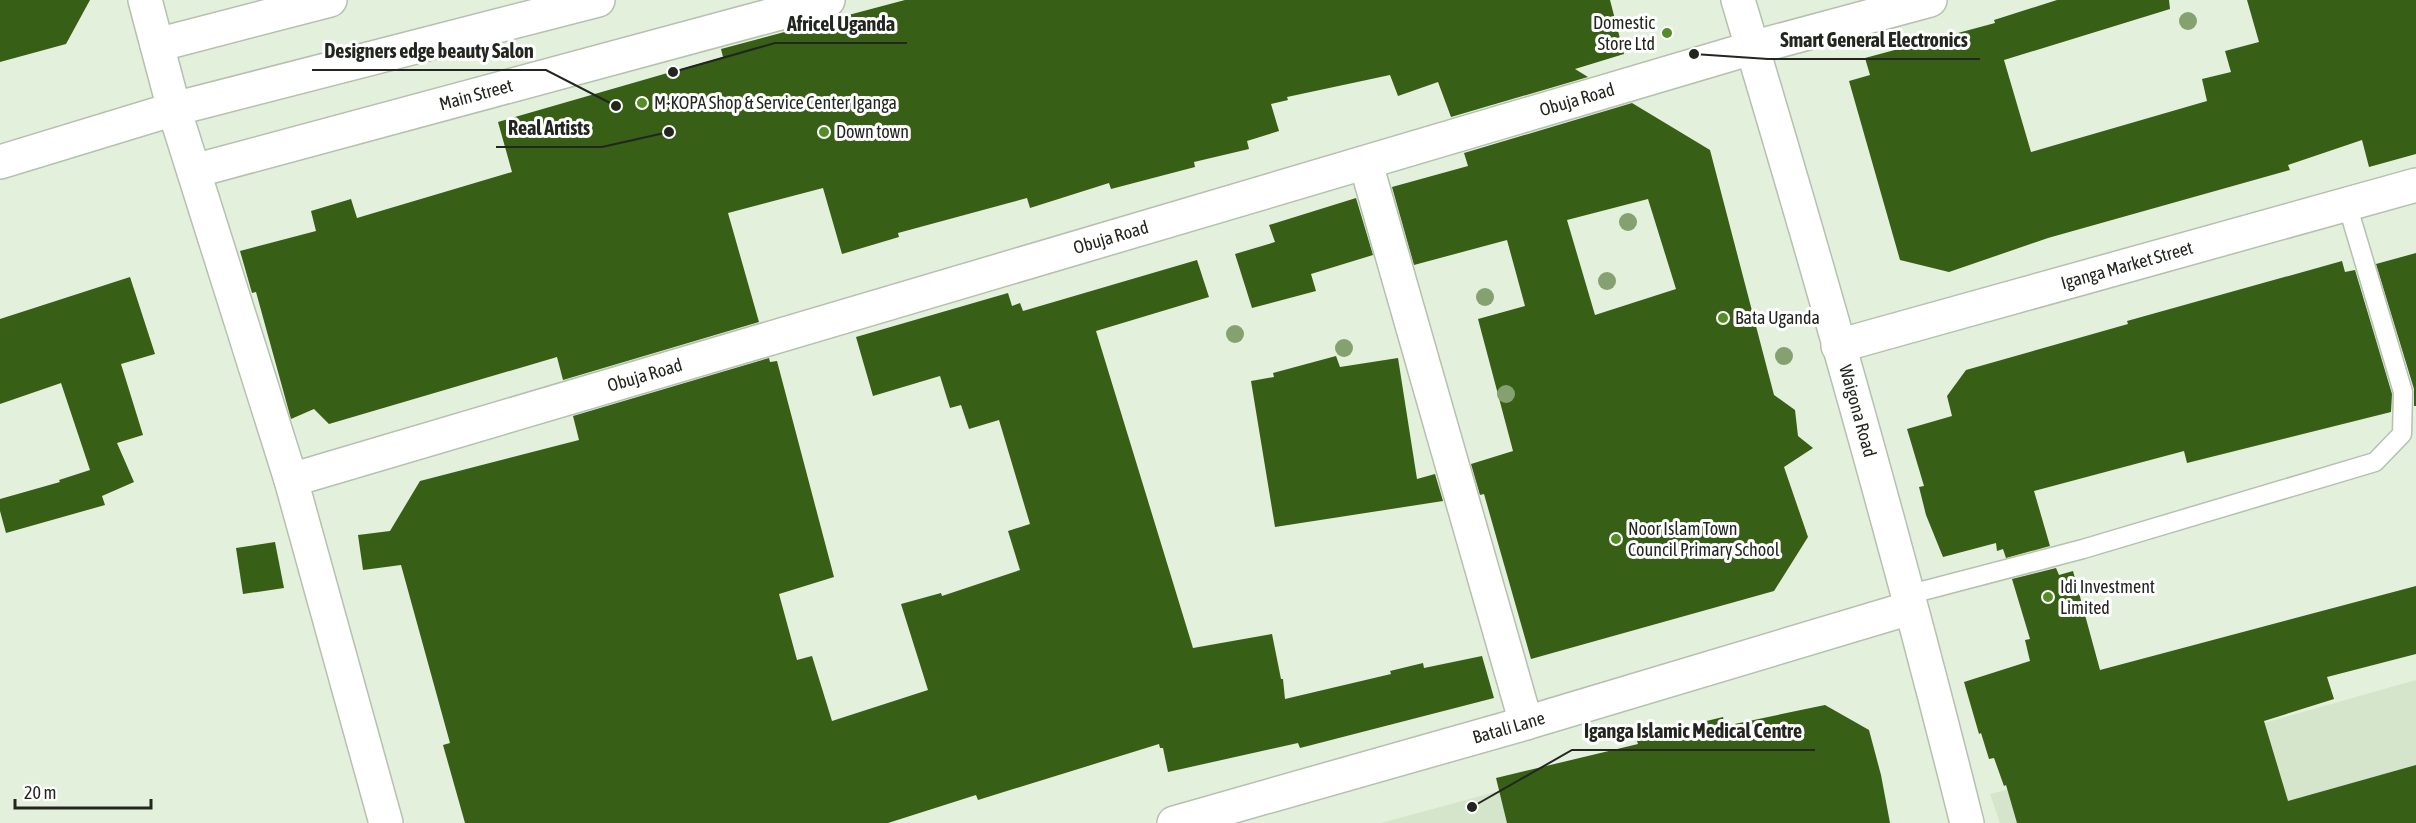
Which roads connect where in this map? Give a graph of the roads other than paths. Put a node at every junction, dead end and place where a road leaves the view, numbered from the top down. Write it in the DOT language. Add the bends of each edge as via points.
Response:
graph roads {
  1 [pos="145,0"];
  2 [pos="330,0"];
  3 [pos="598,0"];
  4 [pos="828,0"];
  5 [pos="1738,0"];
  6 [pos="1930,0"];
  7 [pos="157,45"];
  8 [pos="1752,48"];
  9 [pos="174,109"];
  10 [pos="0,162"];
  11 [pos="1366,164"];
  12 [pos="194,171"];
  13 [pos="2416,185"];
  14 [pos="2348,204"];
  15 [pos="1838,346"];
  16 [pos="291,480"];
  17 [pos="1909,602"];
  18 [pos="1526,723"];
  19 [pos="386,823"];
  20 [pos="1174,823"];
  21 [pos="1967,823"];
  1 -- 7 [label="street"];
  2 -- 7 [label="street"];
  3 -- 9 [label="street"];
  4 -- 12 [label="street, Main Street"];
  5 -- 8 [label="street, Waigona Road"];
  6 -- 8 [label="street, Obuja Road"];
  7 -- 9 [label="street"];
  8 -- 11 [label="street, Obuja Road"];
  8 -- 15 [label="street, Waigona Road"];
  9 -- 10 [label="street"];
  9 -- 12 [label="street"];
  11 -- 16 [label="street, Obuja Road"];
  11 -- 18 [label="street"];
  12 -- 16 [label="street"];
  13 -- 14 [label="street, Iganga Market Street"];
  14 -- 15 [label="street, Iganga Market Street"];
  14 -- 17 [label="lane" via="2403,392 2402,434 2375,462"];
  15 -- 17 [label="street, Waigona Road"];
  16 -- 19 [label="street"];
  17 -- 18 [label="street, Batali Lane"];
  17 -- 21 [label="street, Waigona Road"];
  18 -- 20 [label="street, Batali Lane"];
}
